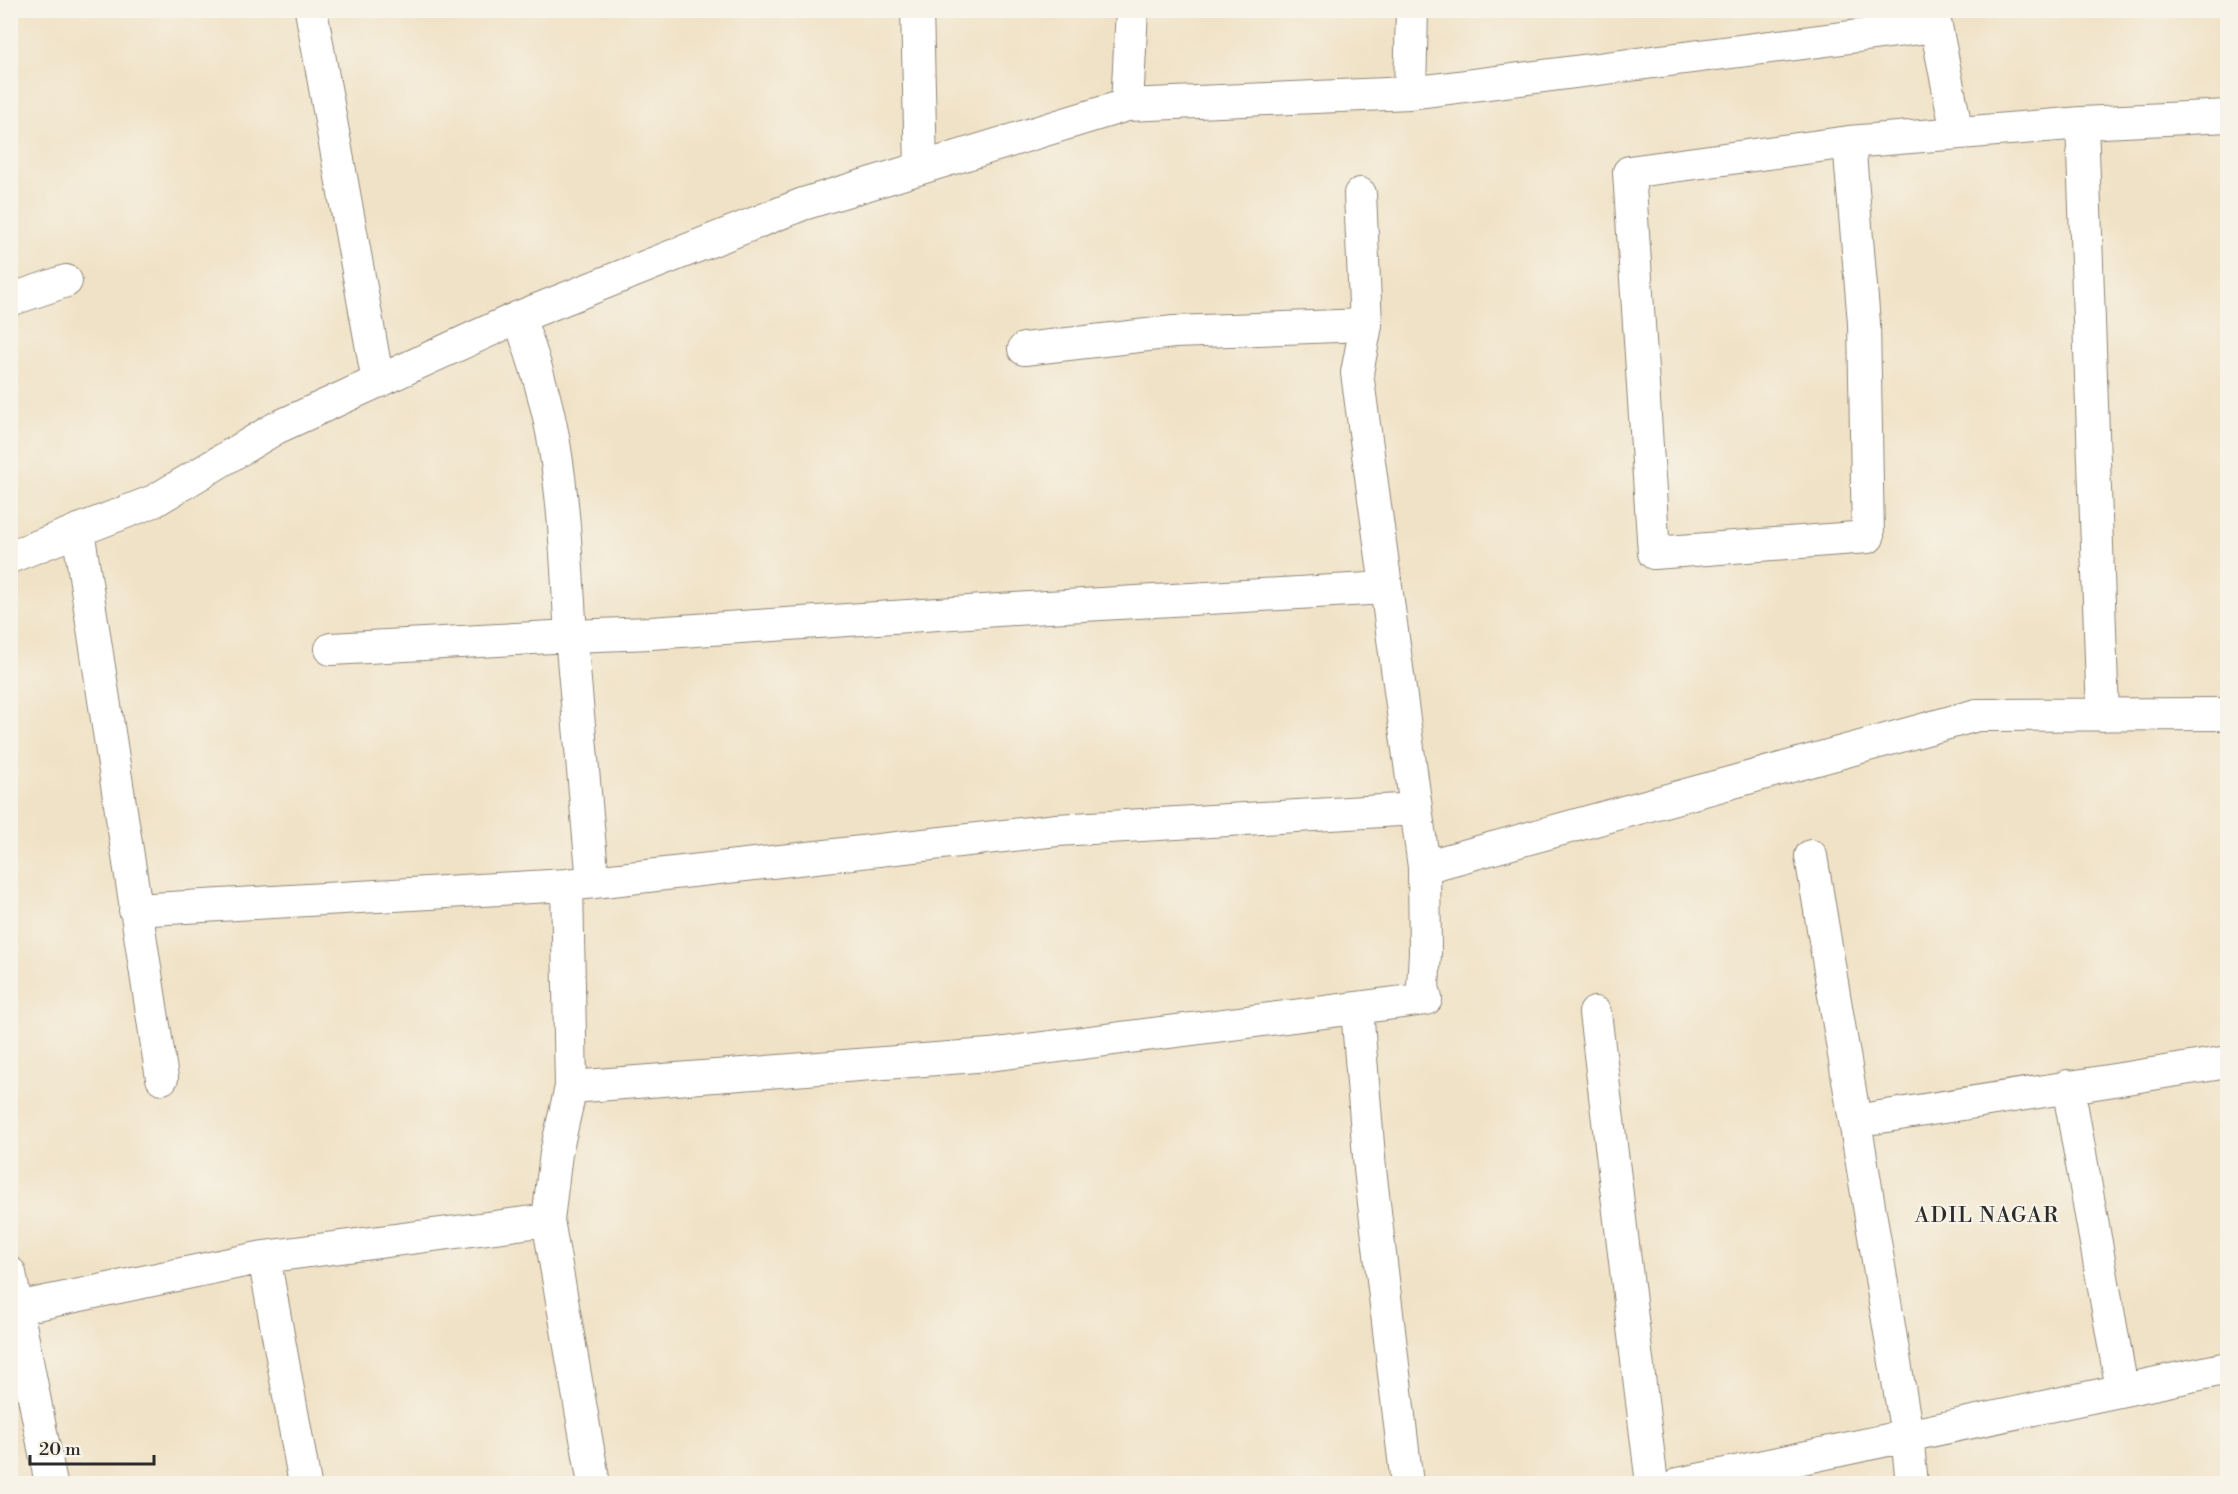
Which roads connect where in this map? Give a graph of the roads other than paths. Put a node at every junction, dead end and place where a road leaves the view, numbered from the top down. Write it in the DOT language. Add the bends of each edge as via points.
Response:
graph roads {
  1 [pos="311,10"];
  2 [pos="917,10"];
  3 [pos="1132,10"];
  4 [pos="1412,10"];
  5 [pos="1936,18"];
  6 [pos="1410,93"];
  7 [pos="1127,105"];
  8 [pos="2228,116"];
  9 [pos="2082,123"];
  10 [pos="1957,133"];
  11 [pos="1850,142"];
  12 [pos="921,168"];
  13 [pos="1360,194"];
  14 [pos="66,280"];
  15 [pos="10,300"];
  16 [pos="519,317"];
  17 [pos="1366,325"];
  18 [pos="1024,349"];
  19 [pos="378,381"];
  20 [pos="78,530"];
  21 [pos="10,557"];
  22 [pos="1386,588"];
  23 [pos="571,636"];
  24 [pos="331,649"];
  25 [pos="2228,714"];
  26 [pos="2103,715"];
  27 [pos="1416,809"];
  28 [pos="1811,856"];
  29 [pos="1424,867"];
  30 [pos="580,884"];
  31 [pos="135,910"];
  32 [pos="1357,1009"];
  33 [pos="1595,1013"];
  34 [pos="2228,1062"];
  35 [pos="162,1078"];
  36 [pos="2068,1086"];
  37 [pos="571,1088"];
  38 [pos="1856,1120"];
  39 [pos="548,1220"];
  40 [pos="264,1257"];
  41 [pos="10,1273"];
  42 [pos="17,1308"];
  43 [pos="2228,1368"];
  44 [pos="2122,1389"];
  45 [pos="1907,1435"];
  46 [pos="51,1484"];
  47 [pos="306,1484"];
  48 [pos="594,1484"];
  49 [pos="1407,1484"];
  50 [pos="1652,1484"];
  51 [pos="1679,1484"];
  52 [pos="1912,1484"];
  1 -- 19 [label="street"];
  2 -- 12 [label="street"];
  3 -- 7 [label="street"];
  4 -- 6 [label="street"];
  5 -- 6 [label="street"];
  5 -- 10 [label="street"];
  6 -- 7 [label="street"];
  7 -- 12 [label="street"];
  8 -- 9 [label="street"];
  9 -- 10 [label="street"];
  9 -- 26 [label="street"];
  10 -- 11 [label="street"];
  11 -- 11 [label="street" via="1629,172 1654,553 1868,537 1864,323"];
  12 -- 16 [label="street" via="803,204"];
  13 -- 17 [label="street"];
  14 -- 15 [label="street"];
  16 -- 19 [label="street"];
  16 -- 23 [label="street" via="543,389 555,449"];
  17 -- 18 [label="street" via="1174,332"];
  17 -- 22 [label="street" via="1357,373"];
  19 -- 20 [label="street" via="276,429 154,501"];
  20 -- 21 [label="street"];
  20 -- 31 [label="street"];
  22 -- 23 [label="street"];
  22 -- 27 [label="street"];
  23 -- 24 [label="street"];
  23 -- 30 [label="street"];
  25 -- 26 [label="street"];
  26 -- 29 [label="street" via="1977,715"];
  27 -- 29 [label="street"];
  27 -- 30 [label="street" via="1057,830"];
  28 -- 38 [label="street"];
  29 -- 32 [label="street" via="1426,999"];
  30 -- 31 [label="street"];
  30 -- 37 [label="street"];
  31 -- 35 [label="street"];
  32 -- 37 [label="street" via="989,1055"];
  32 -- 49 [label="street" via="1370,1169"];
  33 -- 50 [label="street"];
  34 -- 36 [label="street"];
  36 -- 38 [label="street"];
  36 -- 44 [label="street"];
  37 -- 39 [label="street" via="555,1153"];
  38 -- 45 [label="street"];
  39 -- 40 [label="street"];
  39 -- 48 [label="street"];
  40 -- 42 [label="street"];
  40 -- 47 [label="street"];
  41 -- 42 [label="street"];
  42 -- 46 [label="street"];
  43 -- 44 [label="street"];
  44 -- 45 [label="street"];
  45 -- 51 [label="street"];
  45 -- 52 [label="street"];
}
